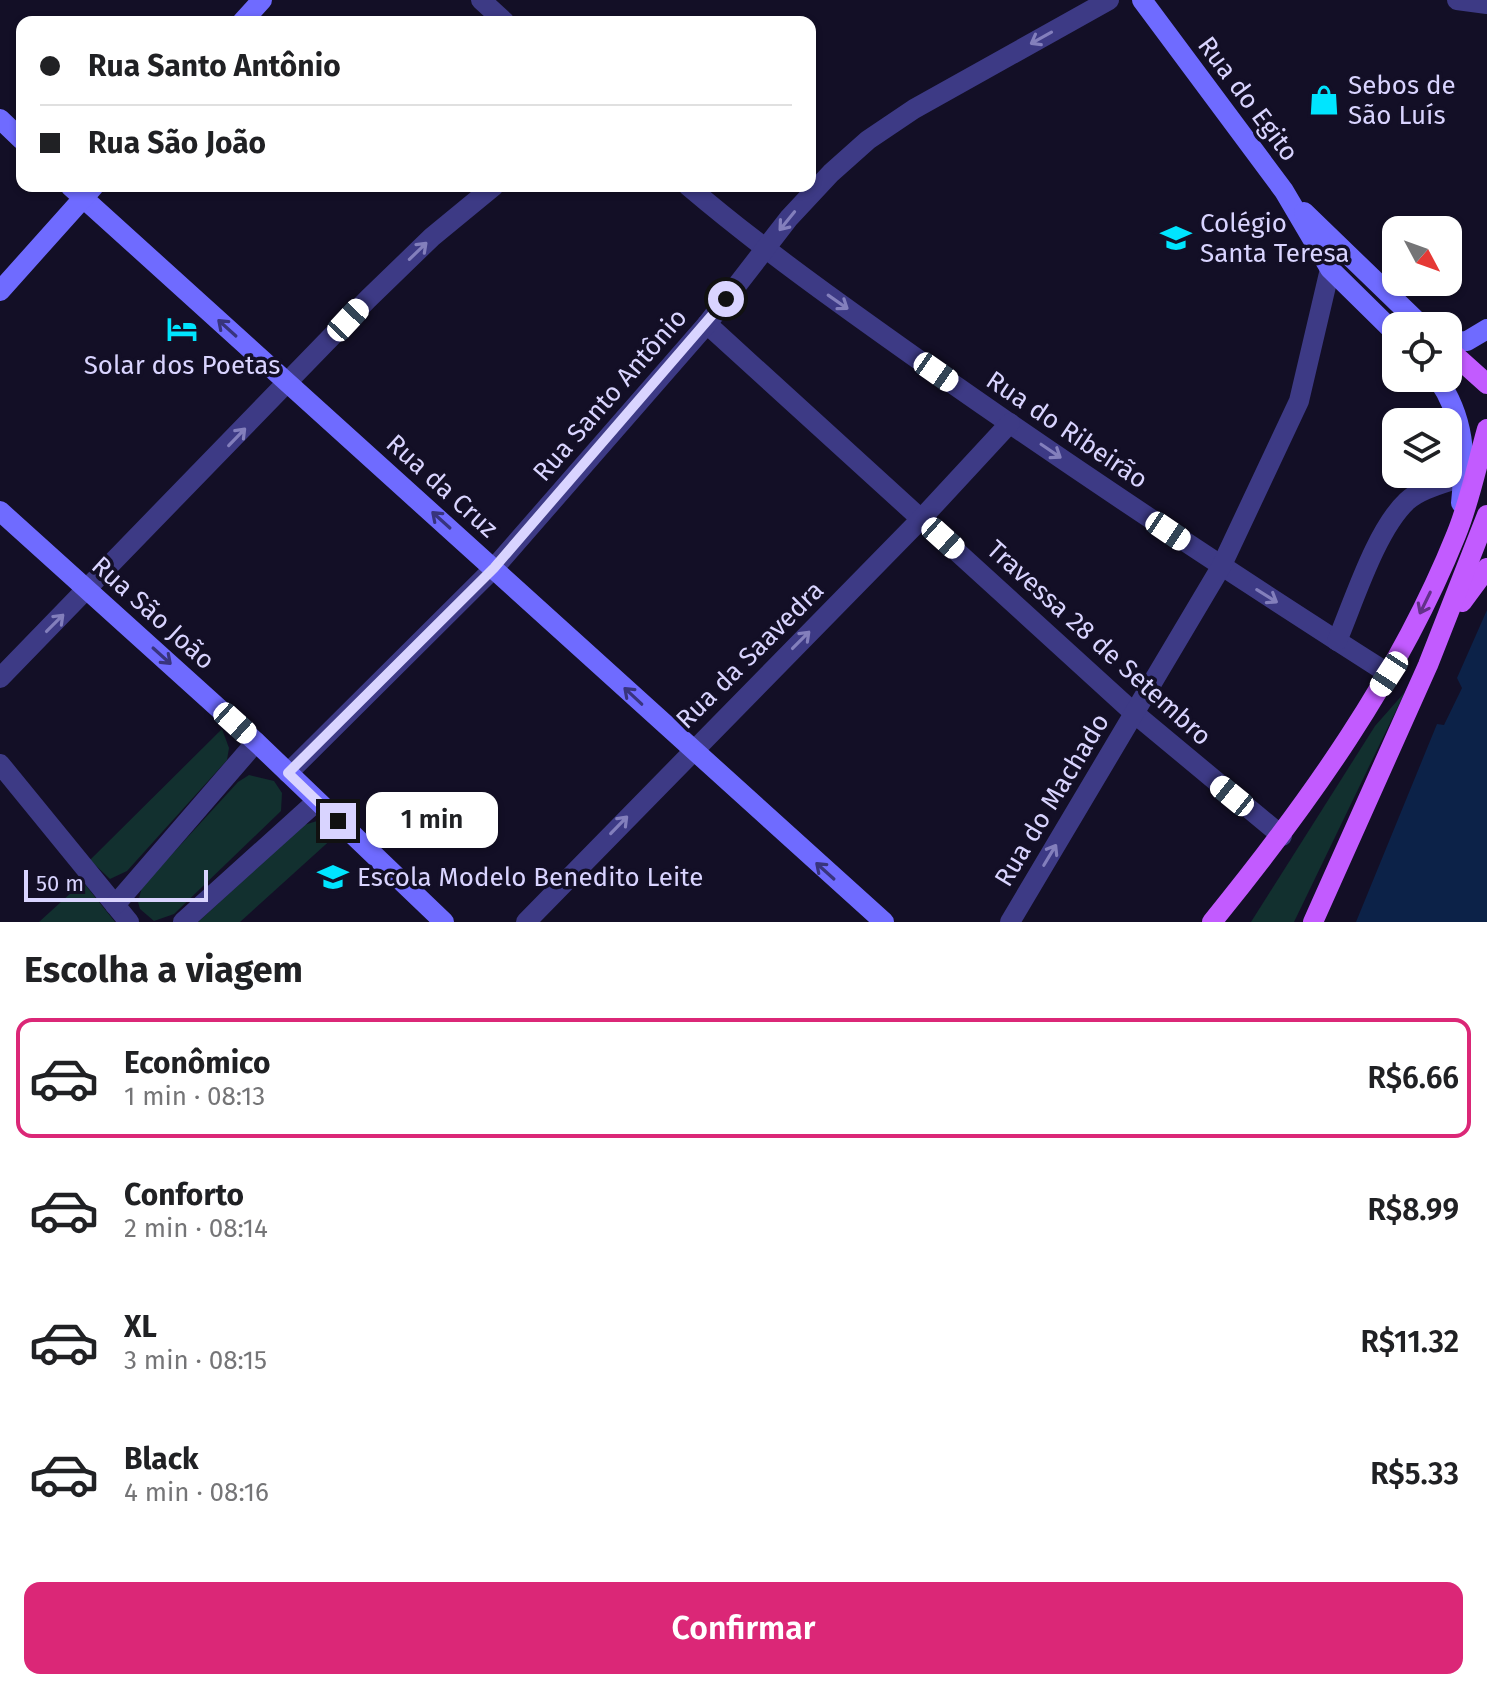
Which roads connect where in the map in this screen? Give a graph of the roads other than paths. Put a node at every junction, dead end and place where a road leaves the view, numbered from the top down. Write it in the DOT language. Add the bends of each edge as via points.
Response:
graph roads {
  1 [pos="262,0"];
  2 [pos="481,0"];
  3 [pos="1109,0"];
  4 [pos="1142,0"];
  5 [pos="1457,0"];
  6 [pos="1487,4"];
  7 [pos="247,16"];
  8 [pos="498,16"];
  9 [pos="0,119"];
  10 [pos="16,134"];
  11 [pos="816,191"];
  12 [pos="1284,191"];
  13 [pos="81,192"];
  14 [pos="85,192"];
  15 [pos="487,192"];
  16 [pos="695,192"];
  17 [pos="815,192"];
  18 [pos="765,251"];
  19 [pos="1330,269"];
  20 [pos="0,291"];
  21 [pos="1408,312"];
  22 [pos="1382,320"];
  23 [pos="707,324"];
  24 [pos="1487,329"];
  25 [pos="1462,341"];
  26 [pos="1462,362"];
  27 [pos="289,384"];
  28 [pos="1487,384"];
  29 [pos="1445,392"];
  30 [pos="1010,423"];
  31 [pos="1487,429"];
  32 [pos="1464,476"];
  33 [pos="0,511"];
  34 [pos="1487,514"];
  35 [pos="922,518"];
  36 [pos="1457,532"];
  37 [pos="1221,567"];
  38 [pos="494,568"];
  39 [pos="1487,568"];
  40 [pos="88,588"];
  41 [pos="1337,641"];
  42 [pos="1428,665"];
  43 [pos="1389,674"];
  44 [pos="0,678"];
  45 [pos="1134,713"];
  46 [pos="256,742"];
  47 [pos="692,750"];
  48 [pos="0,764"];
  49 [pos="288,773"];
  50 [pos="317,801"];
  51 [pos="1282,836"];
  52 [pos="115,905"];
  53 [pos="129,922"];
  54 [pos="183,922"];
  55 [pos="444,922"];
  56 [pos="526,922"];
  57 [pos="884,922"];
  58 [pos="1010,922"];
  59 [pos="1212,922"];
  60 [pos="1230,922"];
  61 [pos="1313,922"];
  1 -- 7 [label="street"];
  2 -- 8 [label="street"];
  3 -- 11 [label="street, Rua Santo Antônio, one-way" via="914,109 868,140"];
  4 -- 12 [label="street, Rua do Egito"];
  5 -- 6 [label="street"];
  9 -- 10 [label="street"];
  12 -- 19 [label="street, Rua do Egito"];
  12 -- 21 [label="street, Rua do Egito"];
  13 -- 20 [label="street"];
  27 -- 14 [label="street, Rua da Cruz, one-way"];
  27 -- 15 [label="street, one-way" via="432,237"];
  16 -- 18 [label="street, Rua do Ribeirão"];
  17 -- 18 [label="street, Rua Santo Antônio, one-way"];
  18 -- 23 [label="street, Rua Santo Antônio"];
  18 -- 30 [label="street, Rua do Ribeirão, one-way"];
  19 -- 22 [label="street, Rua do Egito"];
  19 -- 37 [label="street, Rua do Machado" via="1299,401"];
  23 -- 35 [label="street, Travessa 28 de Setembro"];
  23 -- 38 [label="street, Rua Santo Antônio"];
  24 -- 25 [label="street"];
  26 -- 28 [label="main road"];
  38 -- 27 [label="street, Rua da Cruz, one-way"];
  40 -- 27 [label="street, one-way"];
  29 -- 32 [label="street" via="1459,415"];
  30 -- 35 [label="street, Rua da Saavedra"];
  30 -- 37 [label="street, Rua do Ribeirão, one-way"];
  31 -- 36 [label="main road"];
  32 -- 36 [label="street"];
  32 -- 41 [label="street" via="1417,494 1402,507"];
  33 -- 40 [label="street, Rua São João"];
  34 -- 36 [label="main road"];
  34 -- 42 [label="main road"];
  35 -- 45 [label="street, Travessa 28 de Setembro"];
  47 -- 35 [label="street, Rua da Saavedra, one-way"];
  36 -- 43 [label="main road, one-way"];
  37 -- 41 [label="street, Rua do Ribeirão, one-way"];
  37 -- 45 [label="street, Rua do Machado"];
  47 -- 38 [label="street, Rua da Cruz, one-way"];
  38 -- 49 [label="street, Rua Santo Antônio"];
  39 -- 42 [label="main road"];
  44 -- 40 [label="street, one-way"];
  40 -- 46 [label="street, Rua São João, one-way"];
  41 -- 43 [label="street, Rua do Ribeirão"];
  42 -- 61 [label="main road"];
  43 -- 51 [label="main road"];
  45 -- 51 [label="street, Travessa 28 de Setembro"];
  58 -- 45 [label="street, Rua do Machado, one-way"];
  46 -- 49 [label="street, Rua São João"];
  46 -- 52 [label="street"];
  56 -- 47 [label="street, Rua da Saavedra, one-way"];
  57 -- 47 [label="street, Rua da Cruz, one-way"];
  48 -- 52 [label="street"];
  49 -- 50 [label="street, Rua São João"];
  50 -- 54 [label="street"];
  50 -- 55 [label="street, Rua São João"];
  51 -- 59 [label="main road"];
  51 -- 60 [label="main road"];
  52 -- 53 [label="street"];
}
